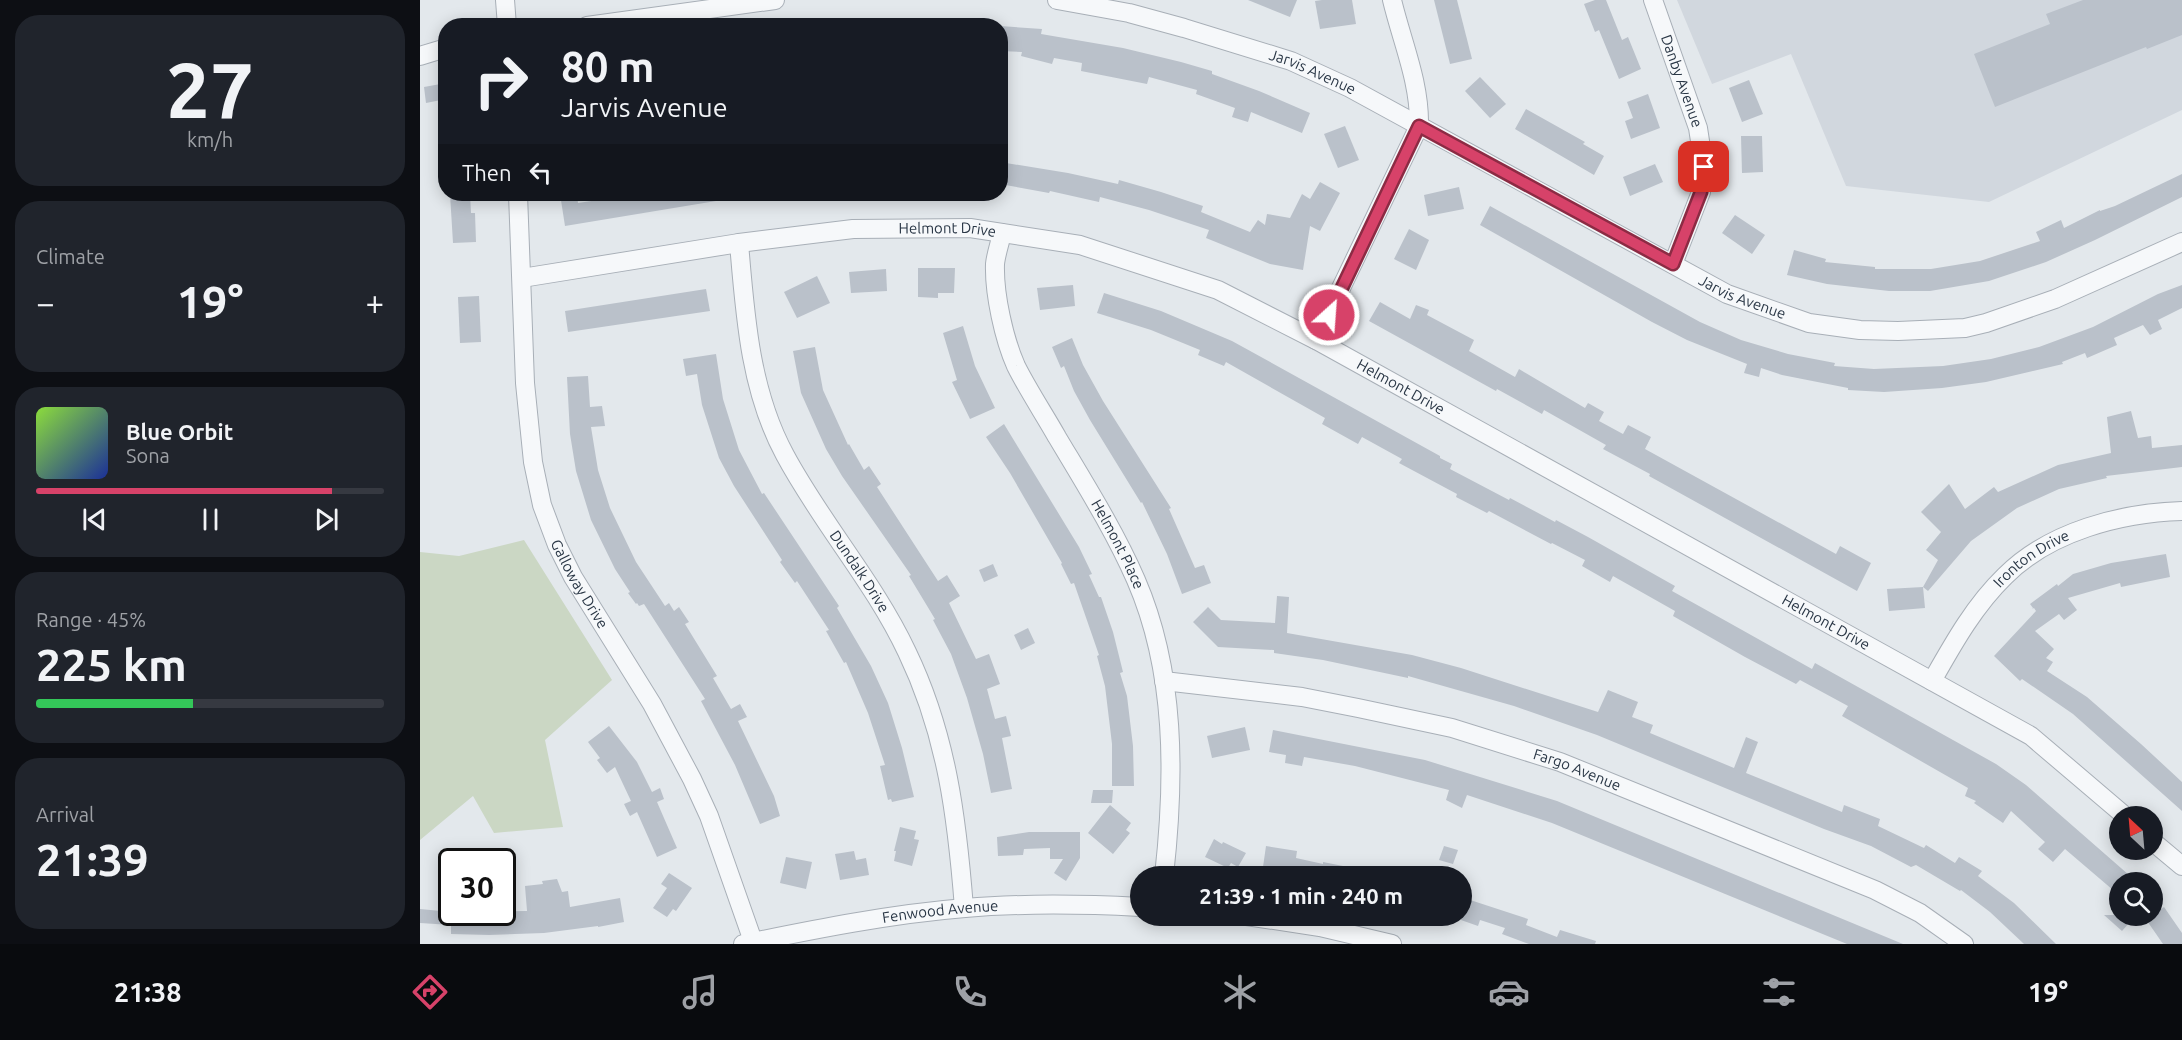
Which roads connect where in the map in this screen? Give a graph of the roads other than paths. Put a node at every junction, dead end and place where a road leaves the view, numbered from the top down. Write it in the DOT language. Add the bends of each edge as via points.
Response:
graph roads {
  1 [pos="505,0"];
  2 [pos="775,0"];
  3 [pos="1057,0"];
  4 [pos="1392,0"];
  5 [pos="1653,0"];
  6 [pos="506,18"];
  7 [pos="645,18"];
  8 [pos="438,50"];
  9 [pos="420,56"];
  10 [pos="1419,126"];
  11 [pos="518,201"];
  12 [pos="1002,233"];
  13 [pos="2182,242"];
  14 [pos="739,243"];
  15 [pos="1673,264"];
  16 [pos="522,278"];
  17 [pos="1316,340"];
  18 [pos="2182,511"];
  19 [pos="1164,681"];
  20 [pos="1932,681"];
  21 [pos="2112,806"];
  22 [pos="2163,850"];
  23 [pos="1165,866"];
  24 [pos="2182,866"];
  25 [pos="1130,907"];
  26 [pos="964,908"];
  27 [pos="1313,926"];
  28 [pos="749,943"];
  29 [pos="1392,944"];
  30 [pos="1964,944"];
  1 -- 6 [label="street"];
  2 -- 7 [label="street"];
  3 -- 10 [label="street, Jarvis Avenue" via="1128,13 1291,62 1350,88"];
  4 -- 10 [label="street" via="1417,90"];
  5 -- 15 [label="street, Danby Avenue" via="1693,112 1704,167 1701,192"];
  8 -- 9 [label="street"];
  10 -- 15 [label="street, Jarvis Avenue"];
  10 -- 17 [label="street"];
  11 -- 16 [label="street, Galloway Drive"];
  12 -- 14 [label="street, Helmont Drive" via="970,228 853,229"];
  12 -- 17 [label="street, Helmont Drive" via="1080,245 1218,290"];
  12 -- 19 [label="street, Helmont Place" via="995,263 1004,325 1016,365 1110,527 1137,582"];
  13 -- 15 [label="street, Jarvis Avenue" via="2023,311 1986,323 1941,330 1860,330 1809,323 1727,294"];
  14 -- 16 [label="street, Helmont Drive"];
  14 -- 26 [label="street, Dundalk Drive" via="752,358 784,454 890,619 930,711 944,753 952,796"];
  16 -- 28 [label="street, Galloway Drive" via="525,393 542,505 573,577 652,704 692,779 709,816"];
  17 -- 20 [label="street, Helmont Drive"];
  18 -- 20 [label="street, Ironton Drive" via="2119,518 2045,546 2026,558 1982,601"];
  19 -- 23 [label="street, Helmont Place" via="1171,783"];
  19 -- 30 [label="street, Fargo Avenue" via="1347,705 1452,728 1560,762 1875,890 1920,913"];
  20 -- 21 [label="street, Helmont Drive" via="2031,736"];
  22 -- 24 [label="street"];
  25 -- 26 [label="street, Fenwood Avenue" via="1021,904"];
  26 -- 28 [label="street, Fenwood Avenue"];
  27 -- 29 [label="street"];
}
